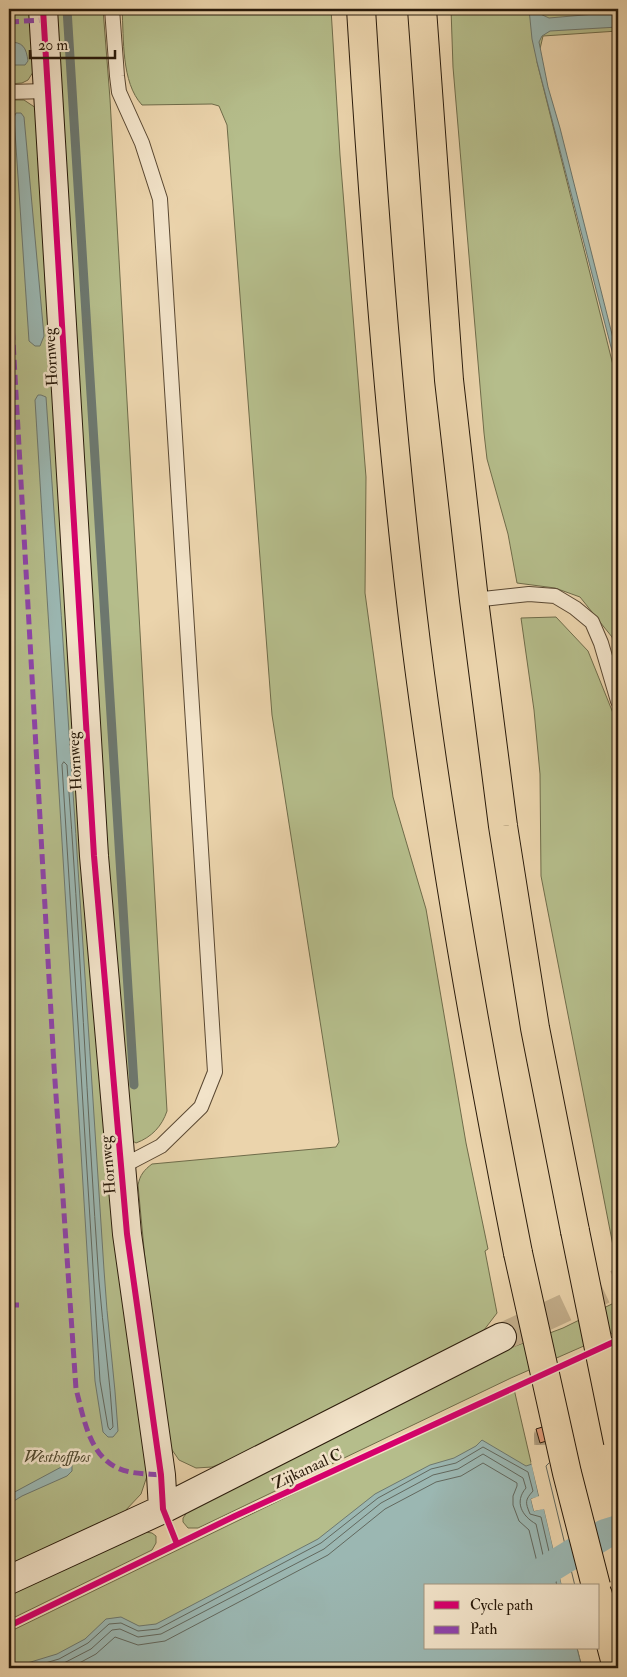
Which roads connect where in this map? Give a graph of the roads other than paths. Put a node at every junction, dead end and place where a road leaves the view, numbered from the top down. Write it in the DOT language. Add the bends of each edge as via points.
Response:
graph roads {
  1 [pos="43,9"];
  2 [pos="112,9"];
  3 [pos="361,9"];
  4 [pos="422,9"];
  5 [pos="48,90"];
  6 [pos="9,92"];
  7 [pos="474,600"];
  8 [pos="618,701"];
  9 [pos="121,1167"];
  10 [pos="502,1337"];
  11 [pos="618,1442"];
  12 [pos="163,1509"];
  13 [pos="9,1580"];
  14 [pos="595,1584"];
  15 [pos="600,1604"];
  16 [pos="617,1668"];
  1 -- 5 [label="street, Hornweg"];
  2 -- 9 [label="lane" via="119,92 142,143 160,198 215,1072 201,1107 161,1146"];
  3 -- 14 [label="highway, bridge" via="391,409 416,641 441,821 481,1064 518,1253"];
  4 -- 7 [label="highway" via="449,380"];
  5 -- 6 [label="lane"];
  5 -- 9 [label="street, Hornweg" via="94,856"];
  7 -- 8 [label="lane" via="528,594 554,596 575,608 592,622"];
  7 -- 11 [label="highway, bridge" via="503,826 535,1028"];
  9 -- 12 [label="street, Hornweg"];
  10 -- 12 [label="street, Zijkanaal C"];
  12 -- 13 [label="street, Zijkanaal C"];
  15 -- 16 [label="highway"];
}
